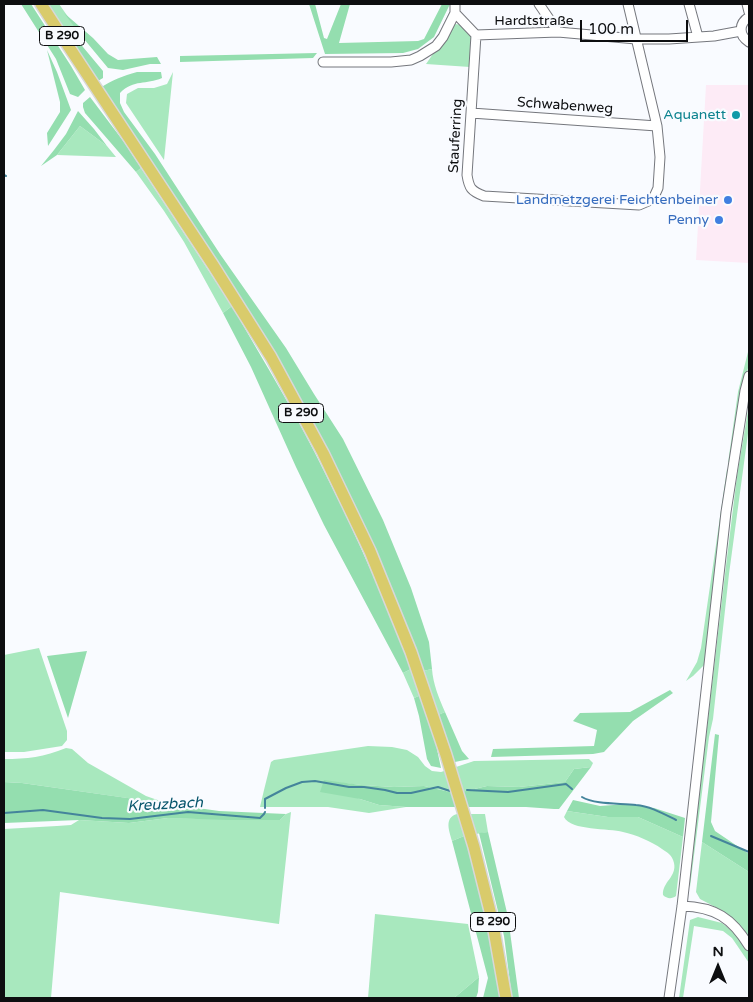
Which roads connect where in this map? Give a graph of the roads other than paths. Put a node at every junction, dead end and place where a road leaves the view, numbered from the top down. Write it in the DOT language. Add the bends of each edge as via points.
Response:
graph roads {
  1 [pos="41,4"];
  2 [pos="539,4"];
  3 [pos="628,4"];
  4 [pos="689,4"];
  5 [pos="747,4"];
  6 [pos="455,8"];
  7 [pos="749,12"];
  8 [pos="749,17"];
  9 [pos="741,31"];
  10 [pos="558,32"];
  11 [pos="476,35"];
  12 [pos="698,37"];
  13 [pos="636,39"];
  14 [pos="749,42"];
  15 [pos="323,62"];
  16 [pos="471,113"];
  17 [pos="657,126"];
  18 [pos="749,376"];
  19 [pos="682,906"];
  20 [pos="749,946"];
  21 [pos="506,998"];
  22 [pos="669,998"];
  1 -- 21 [label="main road, B 290" via="271,357 323,453 370,551 411,652 474,847 492,919"];
  2 -- 10 [label="street"];
  3 -- 13 [label="street, Stauferring"];
  4 -- 12 [label="street"];
  5 -- 7 [label="street"];
  6 -- 11 [label="street, Hardtstraße"];
  6 -- 15 [label="street" via="436,46 411,60"];
  8 -- 9 [label="street" via="742,24"];
  9 -- 12 [label="street, Hardtstraße"];
  9 -- 14 [label="street"];
  10 -- 11 [label="street, Hardtstraße"];
  10 -- 13 [label="street, Hardtstraße"];
  11 -- 16 [label="street, Stauferring"];
  12 -- 13 [label="street, Hardtstraße"];
  13 -- 17 [label="street, Stauferring"];
  16 -- 17 [label="street, Schwabenweg"];
  16 -- 17 [label="street, Stauferring" via="468,184 474,192 484,196 638,205 646,202 653,199 658,188"];
  18 -- 19 [label="street" via="726,512"];
  19 -- 20 [label="street" via="704,908 721,916 740,931"];
  19 -- 22 [label="street"];
}
